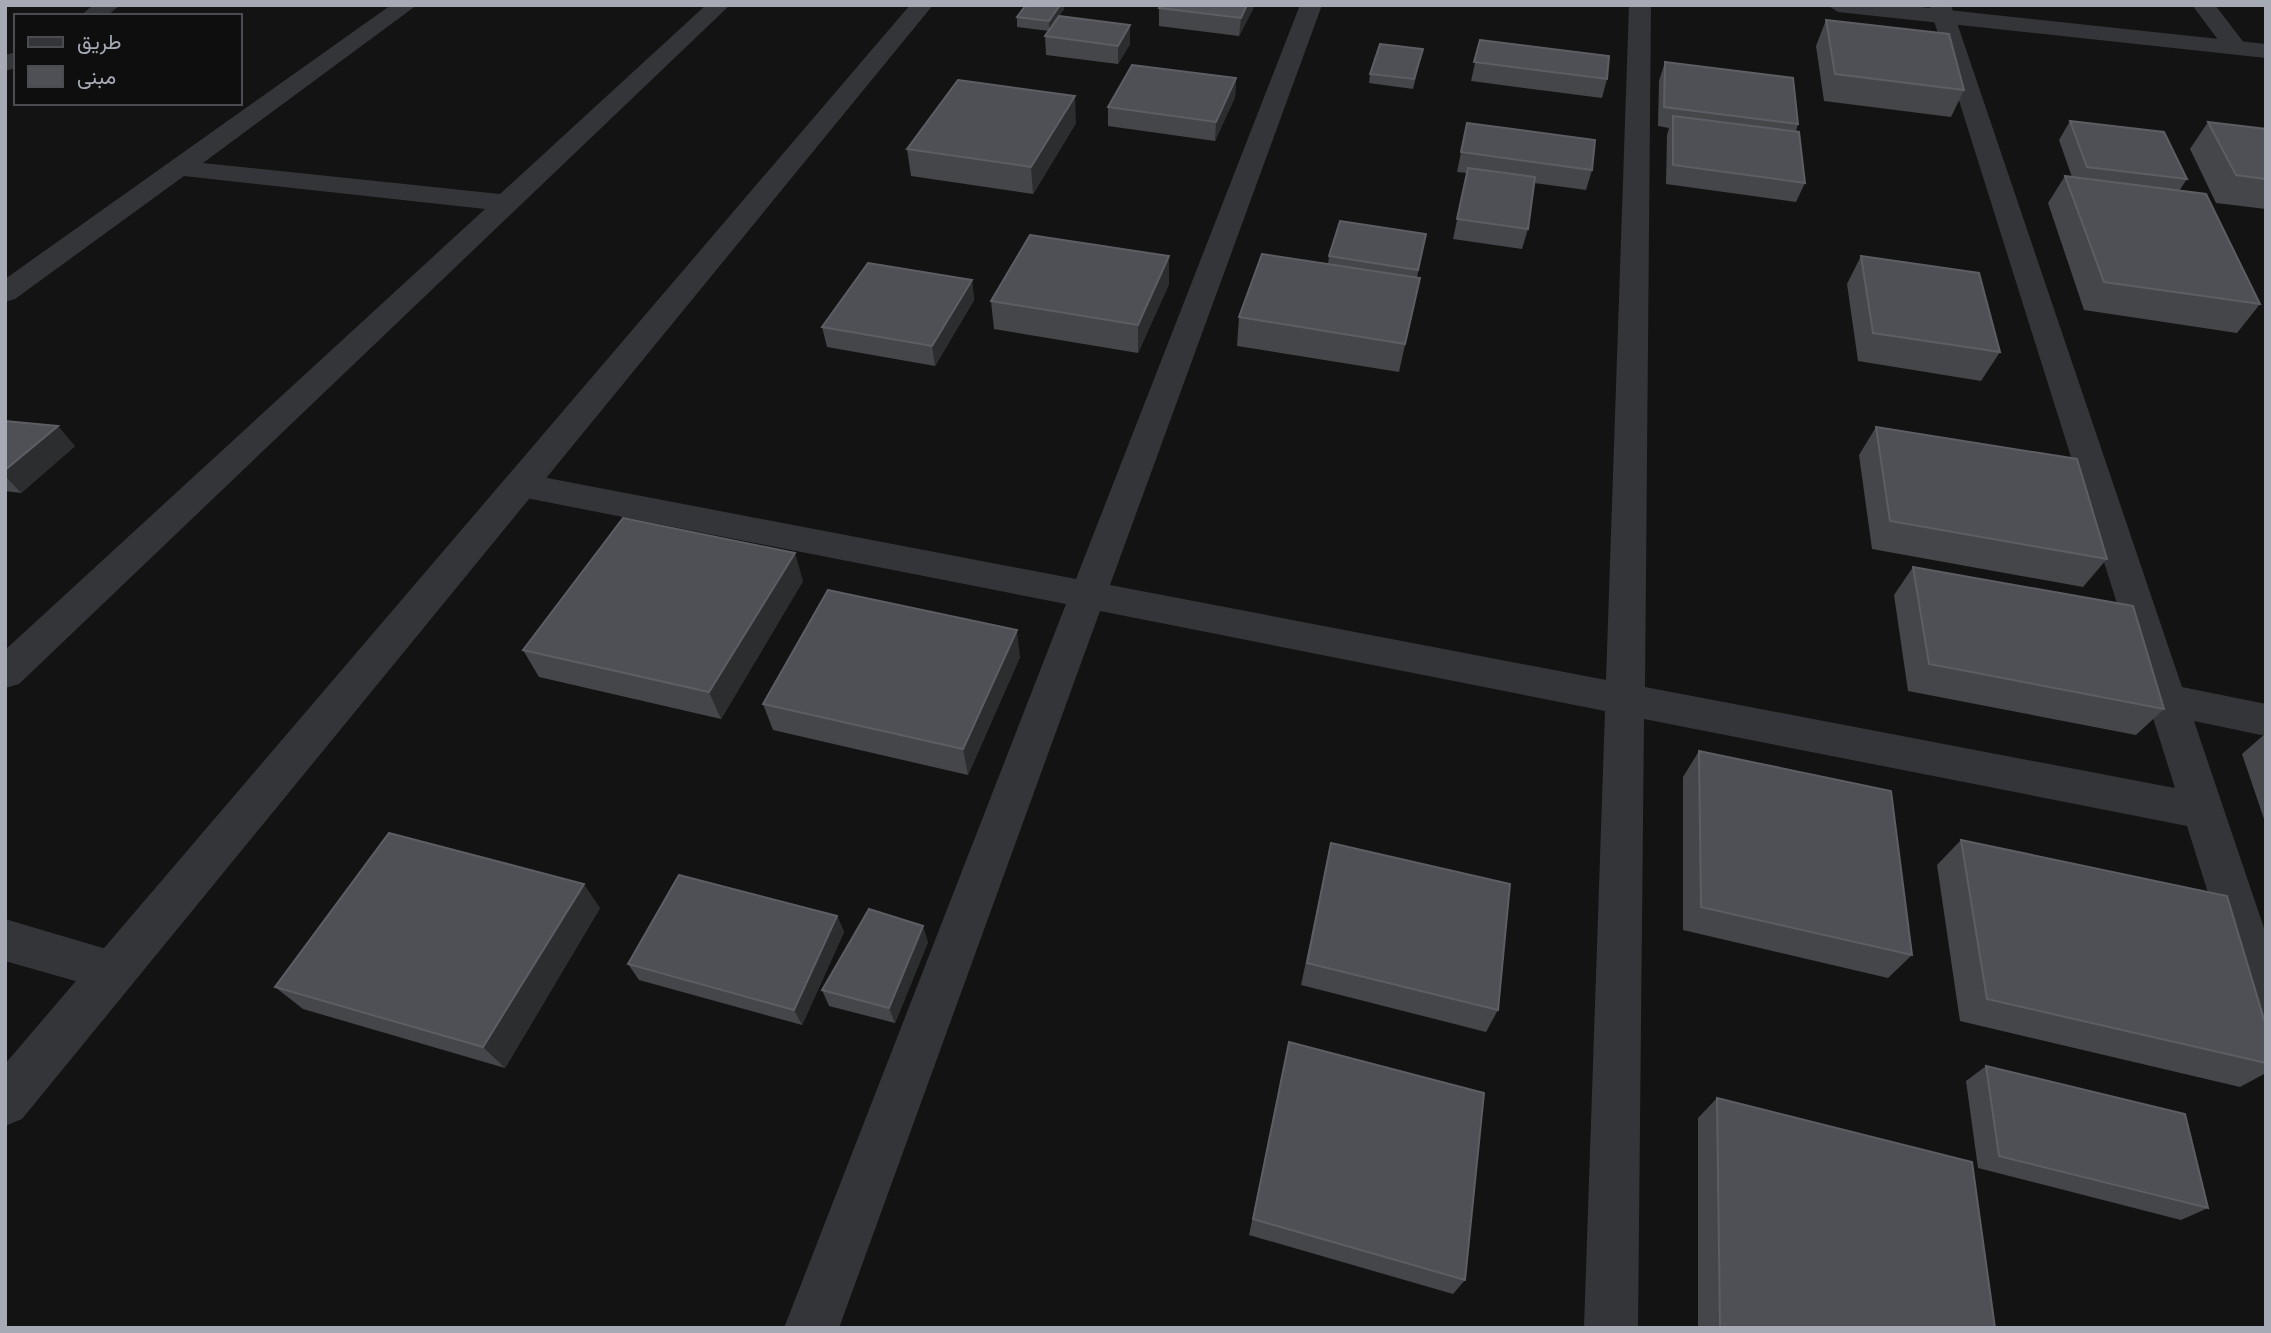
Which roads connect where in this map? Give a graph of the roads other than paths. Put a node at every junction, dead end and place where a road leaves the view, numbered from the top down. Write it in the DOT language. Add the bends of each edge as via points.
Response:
graph roads {
  1 [pos="406,5"];
  2 [pos="719,5"];
  3 [pos="922,5"];
  4 [pos="1311,5"];
  5 [pos="1640,5"];
  6 [pos="1838,5"];
  7 [pos="2203,5"];
  8 [pos="1942,11"];
  9 [pos="2236,48"];
  10 [pos="2266,51"];
  11 [pos="180,168"];
  12 [pos="507,203"];
  13 [pos="5,293"];
  14 [pos="521,485"];
  15 [pos="1089,595"];
  16 [pos="5,673"];
  17 [pos="1625,699"];
  18 [pos="2167,700"];
  19 [pos="2266,720"];
  20 [pos="2203,811"];
  21 [pos="5,940"];
  22 [pos="114,971"];
  23 [pos="2266,1004"];
  24 [pos="5,1102"];
  25 [pos="811,1328"];
  26 [pos="1611,1328"];
  1 -- 11 [label="street"];
  2 -- 12 [label="street"];
  3 -- 14 [label="street"];
  4 -- 15 [label="street"];
  5 -- 17 [label="street"];
  6 -- 8 [label="street"];
  7 -- 9 [label="street"];
  8 -- 9 [label="street"];
  8 -- 18 [label="street"];
  9 -- 10 [label="street"];
  11 -- 12 [label="street"];
  11 -- 13 [label="street"];
  12 -- 16 [label="street"];
  14 -- 15 [label="street"];
  14 -- 22 [label="street"];
  15 -- 17 [label="street"];
  15 -- 25 [label="street"];
  17 -- 20 [label="street"];
  17 -- 26 [label="street"];
  18 -- 19 [label="street"];
  18 -- 20 [label="street"];
  20 -- 23 [label="street"];
  21 -- 22 [label="street"];
  22 -- 24 [label="street"];
}
